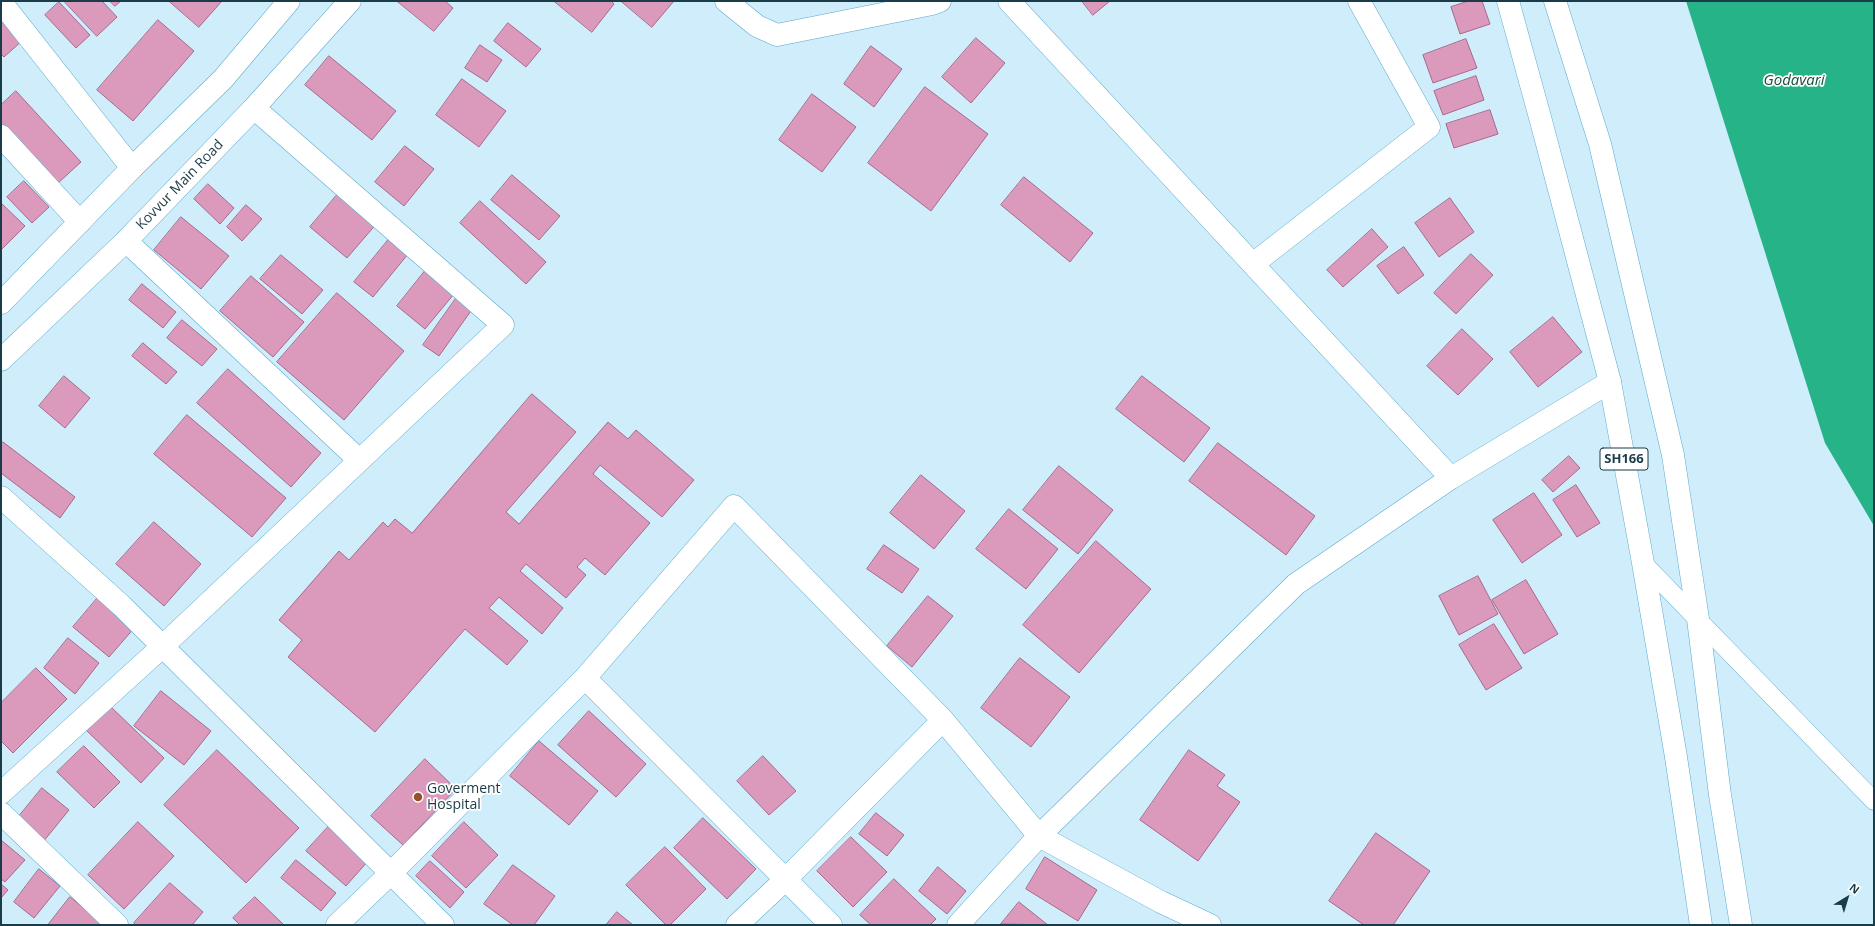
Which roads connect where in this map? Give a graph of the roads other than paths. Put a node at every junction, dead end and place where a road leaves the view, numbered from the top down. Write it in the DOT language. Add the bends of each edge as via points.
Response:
graph roads {
  1 [pos="289,1"];
  2 [pos="350,1"];
  3 [pos="726,1"];
  4 [pos="1009,1"];
  5 [pos="1359,1"];
  6 [pos="1508,1"];
  7 [pos="1555,1"];
  8 [pos="1,2"];
  9 [pos="936,2"];
  10 [pos="254,108"];
  11 [pos="1,136"];
  12 [pos="132,168"];
  13 [pos="80,222"];
  14 [pos="126,241"];
  15 [pos="1253,264"];
  16 [pos="1,303"];
  17 [pos="1,360"];
  18 [pos="1610,382"];
  19 [pos="360,460"];
  20 [pos="1452,478"];
  21 [pos="1,497"];
  22 [pos="1643,563"];
  23 [pos="1698,620"];
  24 [pos="163,646"];
  25 [pos="585,678"];
  26 [pos="943,720"];
  27 [pos="1,793"];
  28 [pos="1874,801"];
  29 [pos="1,813"];
  30 [pos="1039,836"];
  31 [pos="391,874"];
  32 [pos="786,879"];
  33 [pos="117,925"];
  34 [pos="337,925"];
  35 [pos="443,925"];
  36 [pos="737,925"];
  37 [pos="831,925"];
  38 [pos="958,925"];
  39 [pos="1210,925"];
  40 [pos="1701,925"];
  41 [pos="1741,925"];
  1 -- 12 [label="street" via="223,79"];
  2 -- 10 [label="street, Kovvur Main Road"];
  3 -- 9 [label="street" via="757,26 777,35"];
  4 -- 15 [label="street"];
  5 -- 15 [label="street" via="1430,127"];
  6 -- 18 [label="street, SH166"];
  7 -- 23 [label="street" via="1600,144 1673,455"];
  8 -- 12 [label="street"];
  10 -- 14 [label="street, Kovvur Main Road"];
  10 -- 19 [label="street" via="503,325"];
  11 -- 13 [label="street"];
  12 -- 13 [label="street"];
  13 -- 16 [label="street"];
  14 -- 17 [label="street, Kovvur Main Road"];
  14 -- 19 [label="street"];
  15 -- 20 [label="street"];
  18 -- 20 [label="street"];
  18 -- 22 [label="street, SH166"];
  19 -- 24 [label="street"];
  20 -- 30 [label="street" via="1296,584"];
  21 -- 24 [label="street"];
  22 -- 23 [label="lane"];
  22 -- 40 [label="street, SH166"];
  23 -- 28 [label="lane"];
  23 -- 41 [label="street" via="1720,795"];
  24 -- 27 [label="street"];
  24 -- 31 [label="street"];
  25 -- 26 [label="street" via="734,506"];
  25 -- 31 [label="street"];
  25 -- 32 [label="street"];
  26 -- 30 [label="street"];
  26 -- 32 [label="street"];
  29 -- 33 [label="street"];
  30 -- 38 [label="street"];
  30 -- 39 [label="street" via="1161,902"];
  31 -- 34 [label="street"];
  31 -- 35 [label="street"];
  32 -- 36 [label="street"];
  32 -- 37 [label="street"];
}
